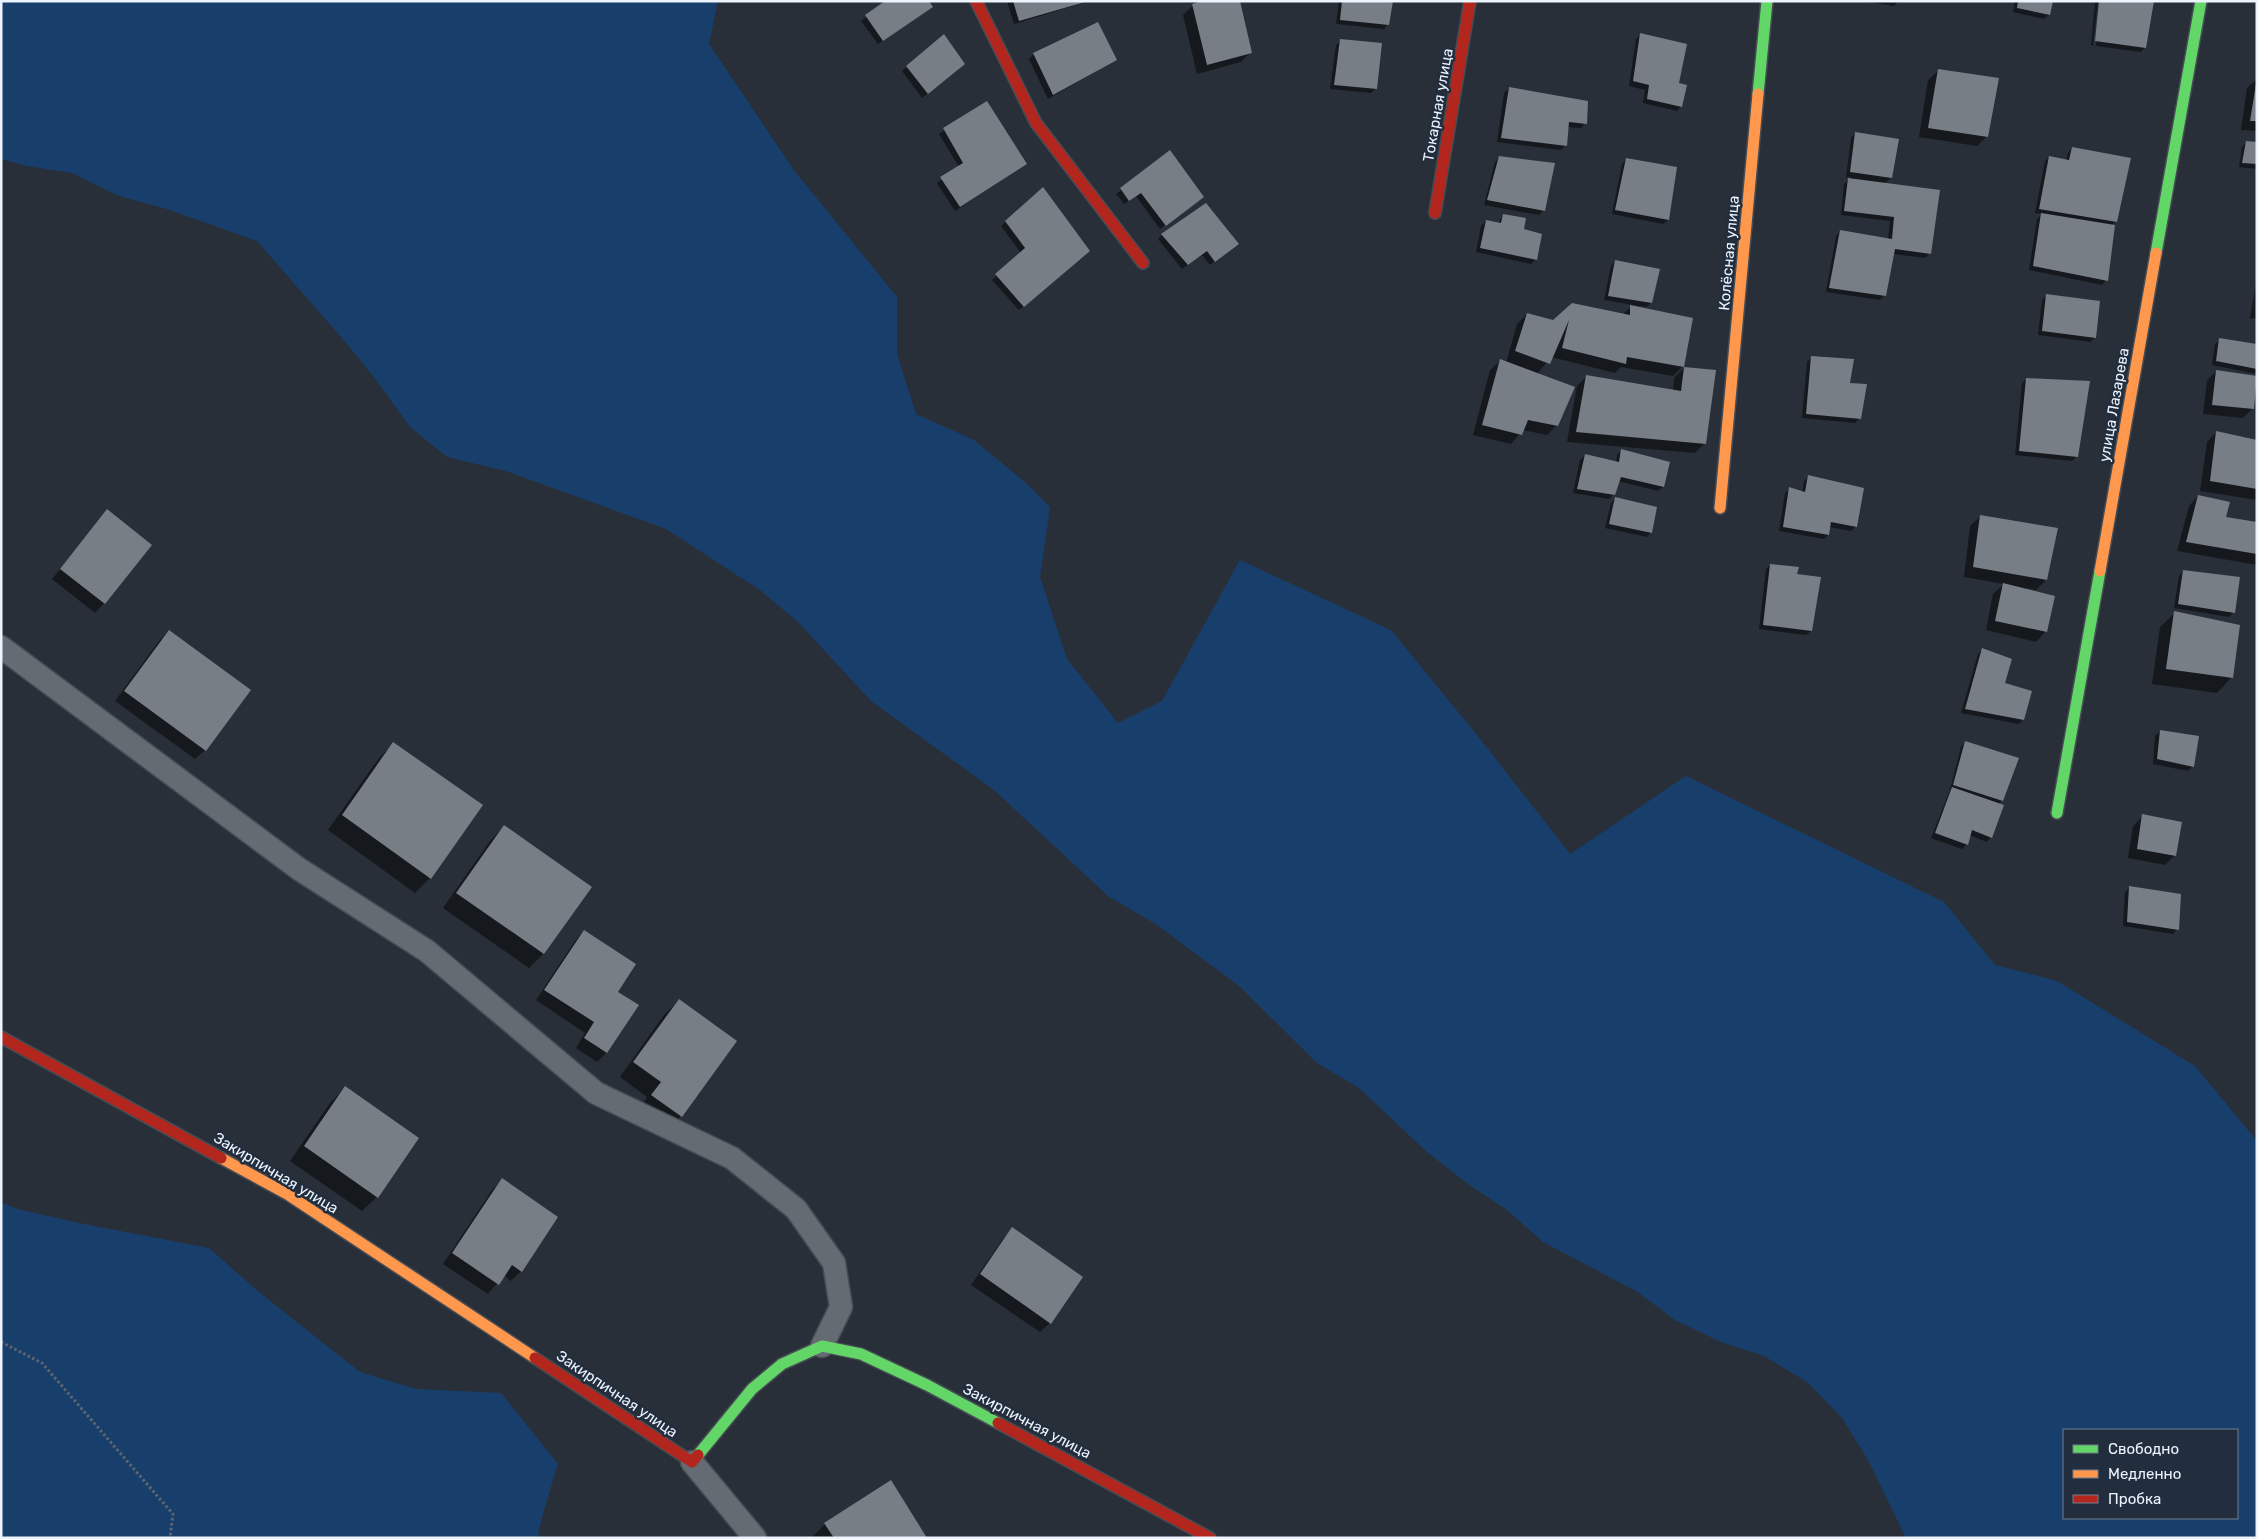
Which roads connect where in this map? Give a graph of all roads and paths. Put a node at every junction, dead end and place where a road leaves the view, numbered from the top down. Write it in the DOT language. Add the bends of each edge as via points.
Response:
graph roads {
  1 [pos="976,1"];
  2 [pos="1470,1"];
  3 [pos="1767,1"];
  4 [pos="2201,1"];
  5 [pos="1435,213"];
  6 [pos="1143,263"];
  7 [pos="1720,508"];
  8 [pos="1,646"];
  9 [pos="2057,813"];
  10 [pos="1,1037"];
  11 [pos="1,1342"];
  12 [pos="822,1346"];
  13 [pos="692,1462"];
  14 [pos="170,1538"];
  15 [pos="755,1538"];
  16 [pos="1210,1538"];
  1 -- 6 [label="street" via="1036,123"];
  2 -- 5 [label="street, Токарная улица"];
  3 -- 7 [label="street, Колёсная улица"];
  4 -- 9 [label="street, улица Лазарева"];
  8 -- 12 [label="lane" via="299,869 427,951 596,1093 732,1158 796,1209 834,1263 842,1307"];
  10 -- 13 [label="street, Закирпичная улица" via="287,1194"];
  11 -- 14 [label="path" via="42,1363 100,1429 173,1514"];
  12 -- 13 [label="street" via="782,1364 752,1389"];
  12 -- 16 [label="street, Закирпичная улица" via="861,1354 927,1385"];
  13 -- 15 [label="lane"];
}
